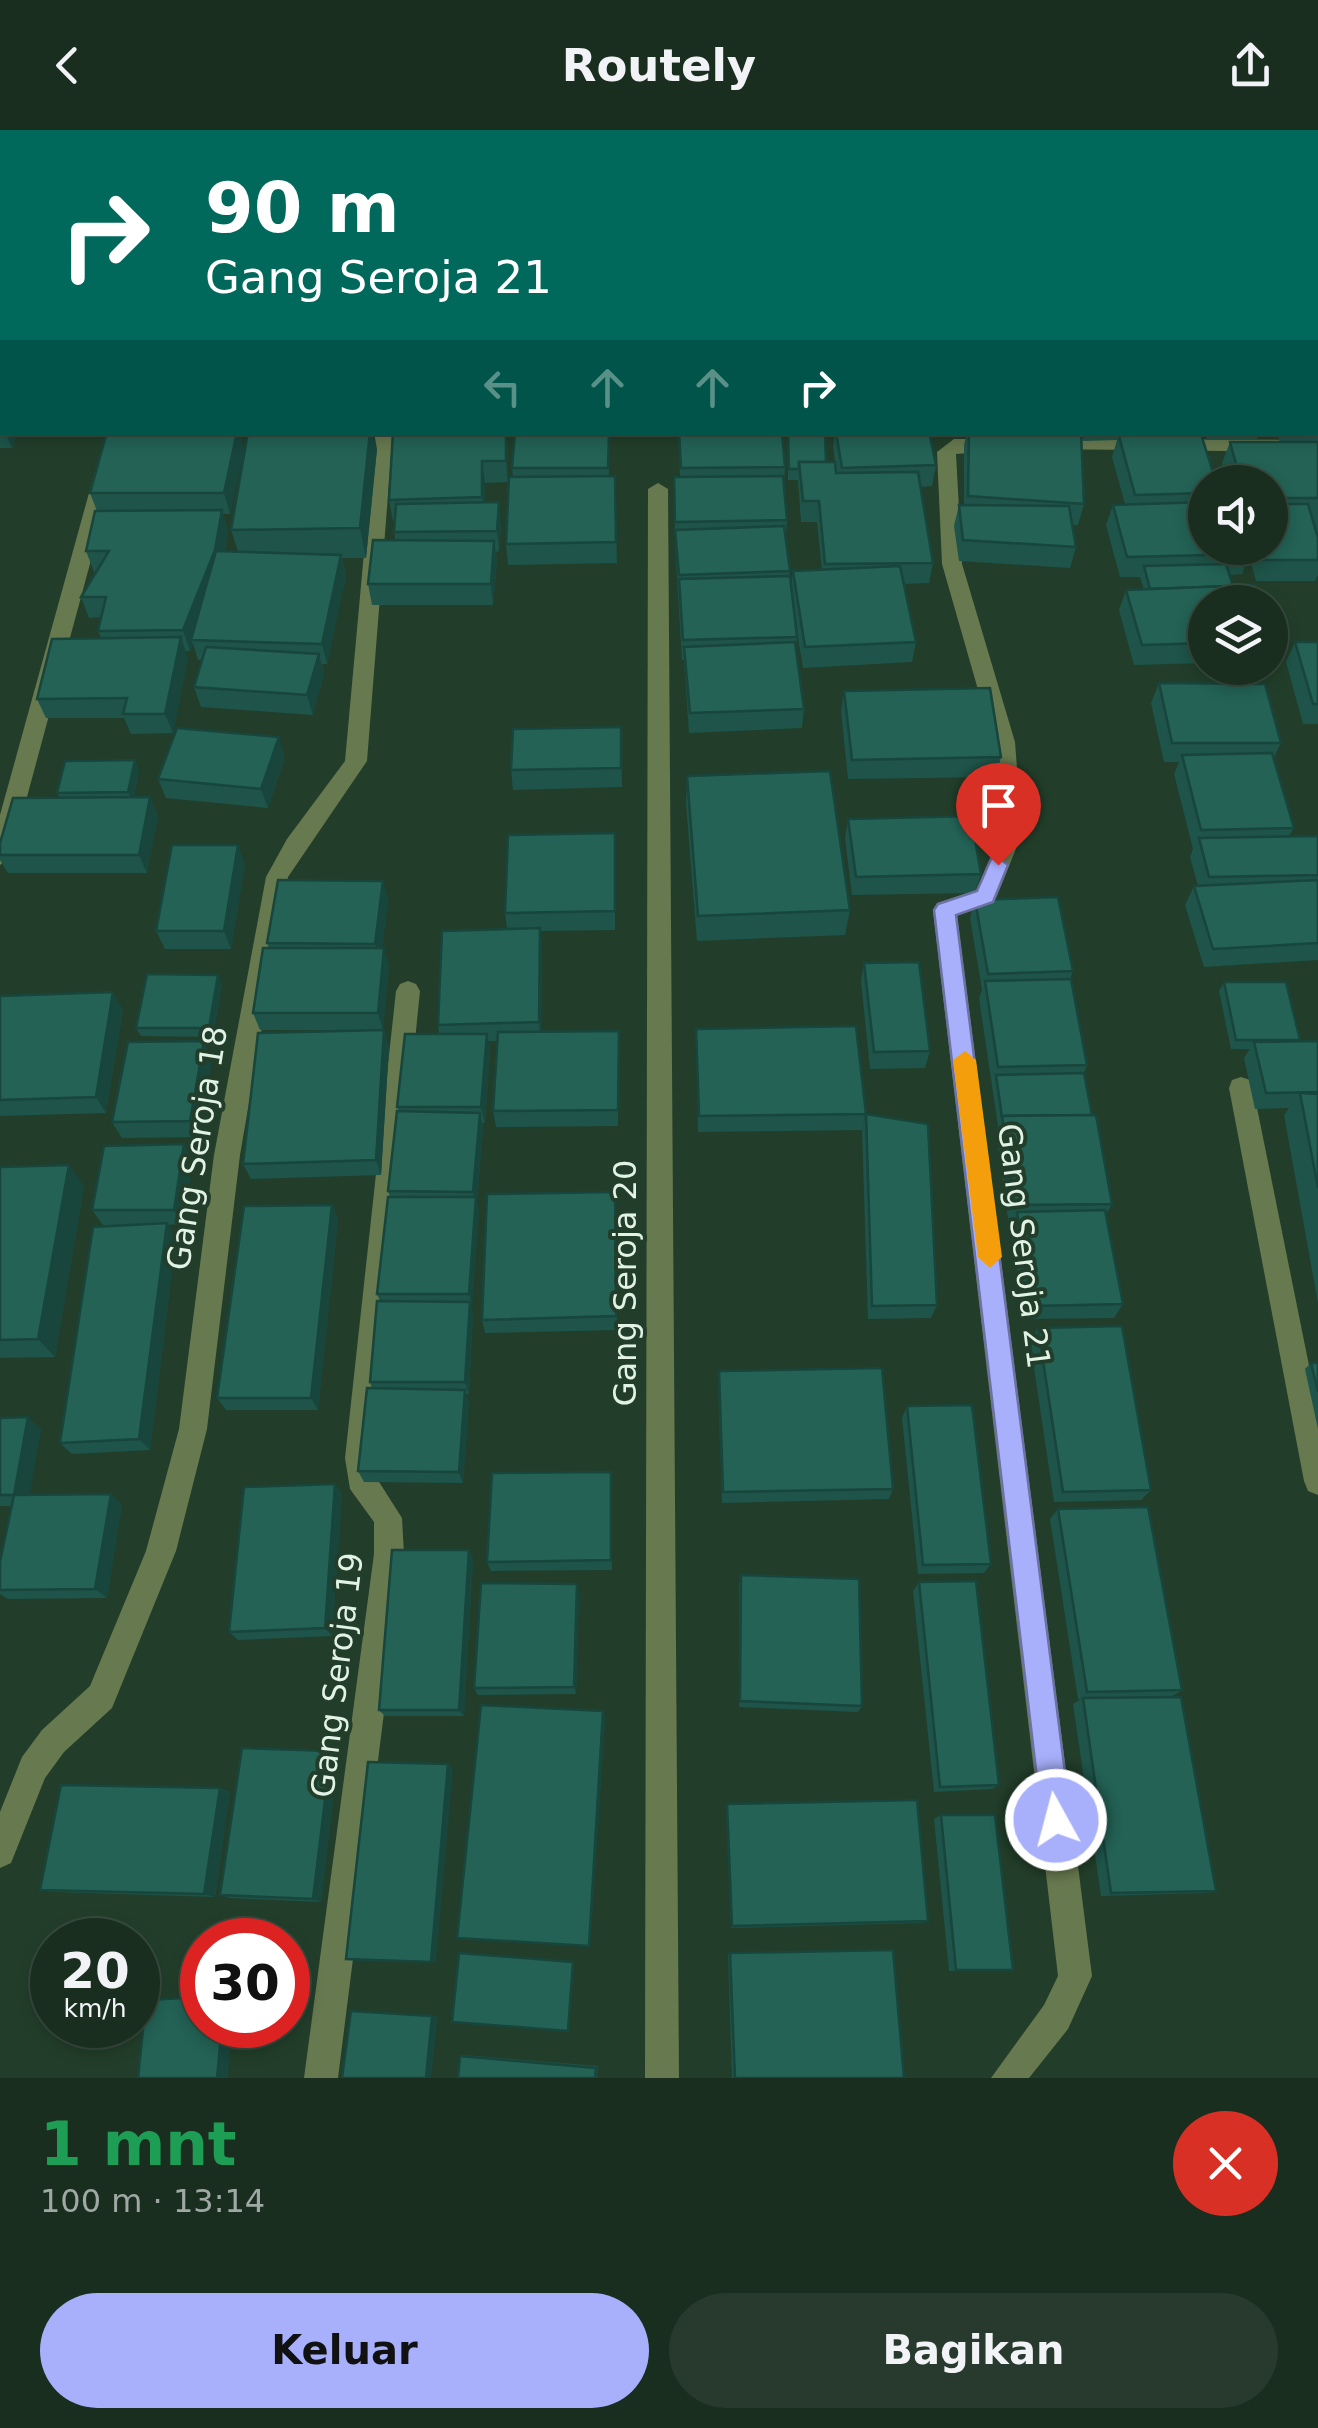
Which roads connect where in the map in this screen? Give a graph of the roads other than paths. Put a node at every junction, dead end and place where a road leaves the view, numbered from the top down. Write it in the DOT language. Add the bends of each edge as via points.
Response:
graph roads {
  1 [pos="384,435"];
  2 [pos="1318,446"];
  3 [pos="110,454"];
  4 [pos="658,489"];
  5 [pos="0,856"];
  6 [pos="408,991"];
  7 [pos="1241,1088"];
  8 [pos="1318,1481"];
  9 [pos="0,1852"];
  10 [pos="321,2078"];
  11 [pos="662,2078"];
  12 [pos="1008,2078"];
  1 -- 9 [label="street, Gang Seroja 18" via="356,761 290,847 277,877 228,1155 193,1429 161,1550 100,1696 33,1768"];
  2 -- 12 [label="street, Gang Seroja 21" via="954,444 946,452 952,564 1004,742 1010,834 986,896 945,910 1074,1976 1060,2014"];
  3 -- 5 [label="street"];
  4 -- 11 [label="street, Gang Seroja 20"];
  6 -- 10 [label="street, Gang Seroja 19" via="358,1458 360,1480 388,1518 390,1554"];
  7 -- 8 [label="street"];
}
